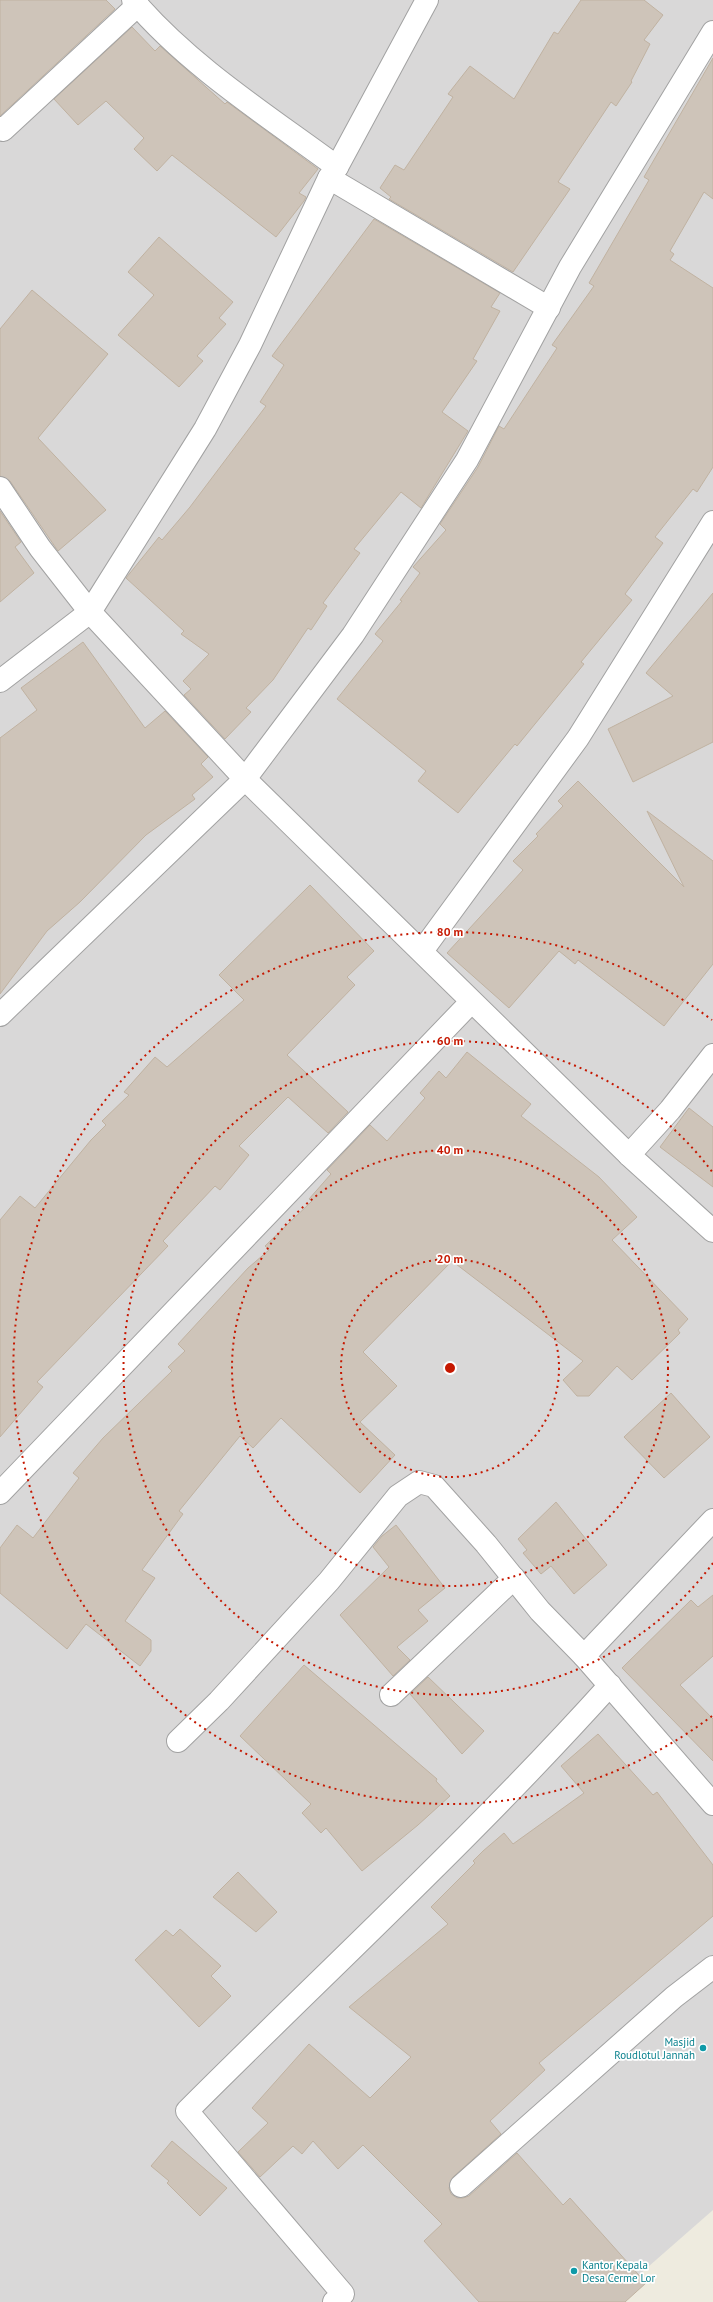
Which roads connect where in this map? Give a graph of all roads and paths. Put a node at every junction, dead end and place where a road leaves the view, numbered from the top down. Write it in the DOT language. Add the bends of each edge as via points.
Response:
graph roads {
  1 [pos="427,0"];
  2 [pos="136,3"];
  3 [pos="713,32"];
  4 [pos="0,128"];
  5 [pos="333,173"];
  6 [pos="549,308"];
  7 [pos="0,488"];
  8 [pos="713,522"];
  9 [pos="90,612"];
  10 [pos="0,681"];
  11 [pos="245,779"];
  12 [pos="422,951"];
  13 [pos="471,1002"];
  14 [pos="0,1015"];
  15 [pos="713,1055"];
  16 [pos="629,1155"];
  17 [pos="713,1231"];
  18 [pos="0,1493"];
  19 [pos="713,1520"];
  20 [pos="514,1578"];
  21 [pos="584,1656"];
  22 [pos="610,1685"];
  23 [pos="391,1695"];
  24 [pos="178,1741"];
  25 [pos="713,1804"];
  26 [pos="713,1967"];
  27 [pos="461,2186"];
  28 [pos="334,2302"];
  1 -- 5 [label="street"];
  2 -- 4 [label="street" via="3,130"];
  2 -- 5 [label="street" via="167,36"];
  3 -- 6 [label="street" via="570,267"];
  5 -- 6 [label="street"];
  5 -- 9 [label="street" via="250,345 209,422"];
  6 -- 11 [label="street" via="467,460 411,547 353,635"];
  7 -- 9 [label="street" via="40,548"];
  8 -- 12 [label="street" via="578,738"];
  9 -- 10 [label="street"];
  9 -- 11 [label="street"];
  11 -- 12 [label="street"];
  11 -- 14 [label="street"];
  12 -- 13 [label="street"];
  13 -- 16 [label="street"];
  13 -- 18 [label="street"];
  15 -- 16 [label="street" via="670,1110"];
  16 -- 17 [label="street"];
  19 -- 21 [label="street"];
  20 -- 21 [label="street" via="540,1611"];
  20 -- 23 [label="street"];
  20 -- 24 [label="street" via="434,1486 419,1482 398,1496 328,1581 220,1701"];
  21 -- 22 [label="street"];
  22 -- 25 [label="street"];
  22 -- 28 [label="street" via="547,1755 430,1874 187,2111 343,2294"];
  26 -- 27 [label="street" via="674,1997"];
}
